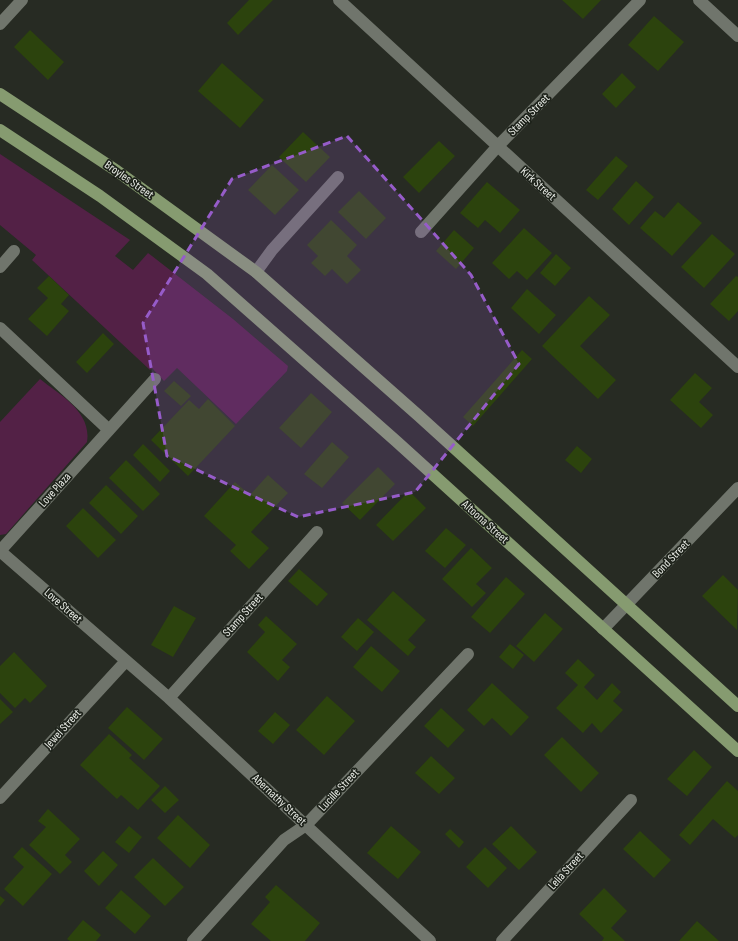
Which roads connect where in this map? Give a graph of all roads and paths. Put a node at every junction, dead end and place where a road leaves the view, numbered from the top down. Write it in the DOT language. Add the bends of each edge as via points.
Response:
graph roads {
  1 [pos="22,0"];
  2 [pos="339,0"];
  3 [pos="640,0"];
  4 [pos="699,0"];
  5 [pos="0,24"];
  6 [pos="738,36"];
  7 [pos="0,94"];
  8 [pos="0,130"];
  9 [pos="497,147"];
  10 [pos="338,177"];
  11 [pos="421,232"];
  12 [pos="14,251"];
  13 [pos="0,267"];
  14 [pos="256,272"];
  15 [pos="0,328"];
  16 [pos="738,367"];
  17 [pos="154,379"];
  18 [pos="109,430"];
  19 [pos="738,488"];
  20 [pos="317,532"];
  21 [pos="0,551"];
  22 [pos="626,605"];
  23 [pos="603,629"];
  24 [pos="468,654"];
  25 [pos="126,661"];
  26 [pos="169,698"];
  27 [pos="738,706"];
  28 [pos="738,751"];
  29 [pos="0,798"];
  30 [pos="631,800"];
  31 [pos="306,825"];
  32 [pos="193,941"];
  33 [pos="430,941"];
  34 [pos="502,941"];
  1 -- 5 [label="street"];
  2 -- 9 [label="street, Kirk Street"];
  3 -- 9 [label="street, Stamp Street"];
  4 -- 6 [label="street"];
  7 -- 14 [label="main road, Broyles Street" via="117,171"];
  8 -- 23 [label="main road, Altoona Street" via="100,196 207,274"];
  9 -- 11 [label="street, Stamp Street"];
  9 -- 16 [label="street, Kirk Street"];
  10 -- 14 [label="street" via="272,250"];
  12 -- 13 [label="street"];
  14 -- 22 [label="main road"];
  15 -- 18 [label="street"];
  17 -- 18 [label="street, Love Plaza"];
  18 -- 21 [label="street, Love Plaza"];
  19 -- 22 [label="street, Bond Street"];
  20 -- 26 [label="street, Stamp Street"];
  21 -- 25 [label="street, Love Street"];
  22 -- 23 [label="street, Bond Street"];
  22 -- 27 [label="main road"];
  23 -- 28 [label="main road, Altoona Street"];
  24 -- 31 [label="street, Lucille Street"];
  25 -- 26 [label="street, Abernathy Street"];
  25 -- 29 [label="street, Jewel Street"];
  26 -- 31 [label="street, Abernathy Street"];
  30 -- 34 [label="street, Lelia Street"];
  31 -- 32 [label="street, Lucille Street" via="284,840"];
  31 -- 33 [label="street, Abernathy Street"];
}
